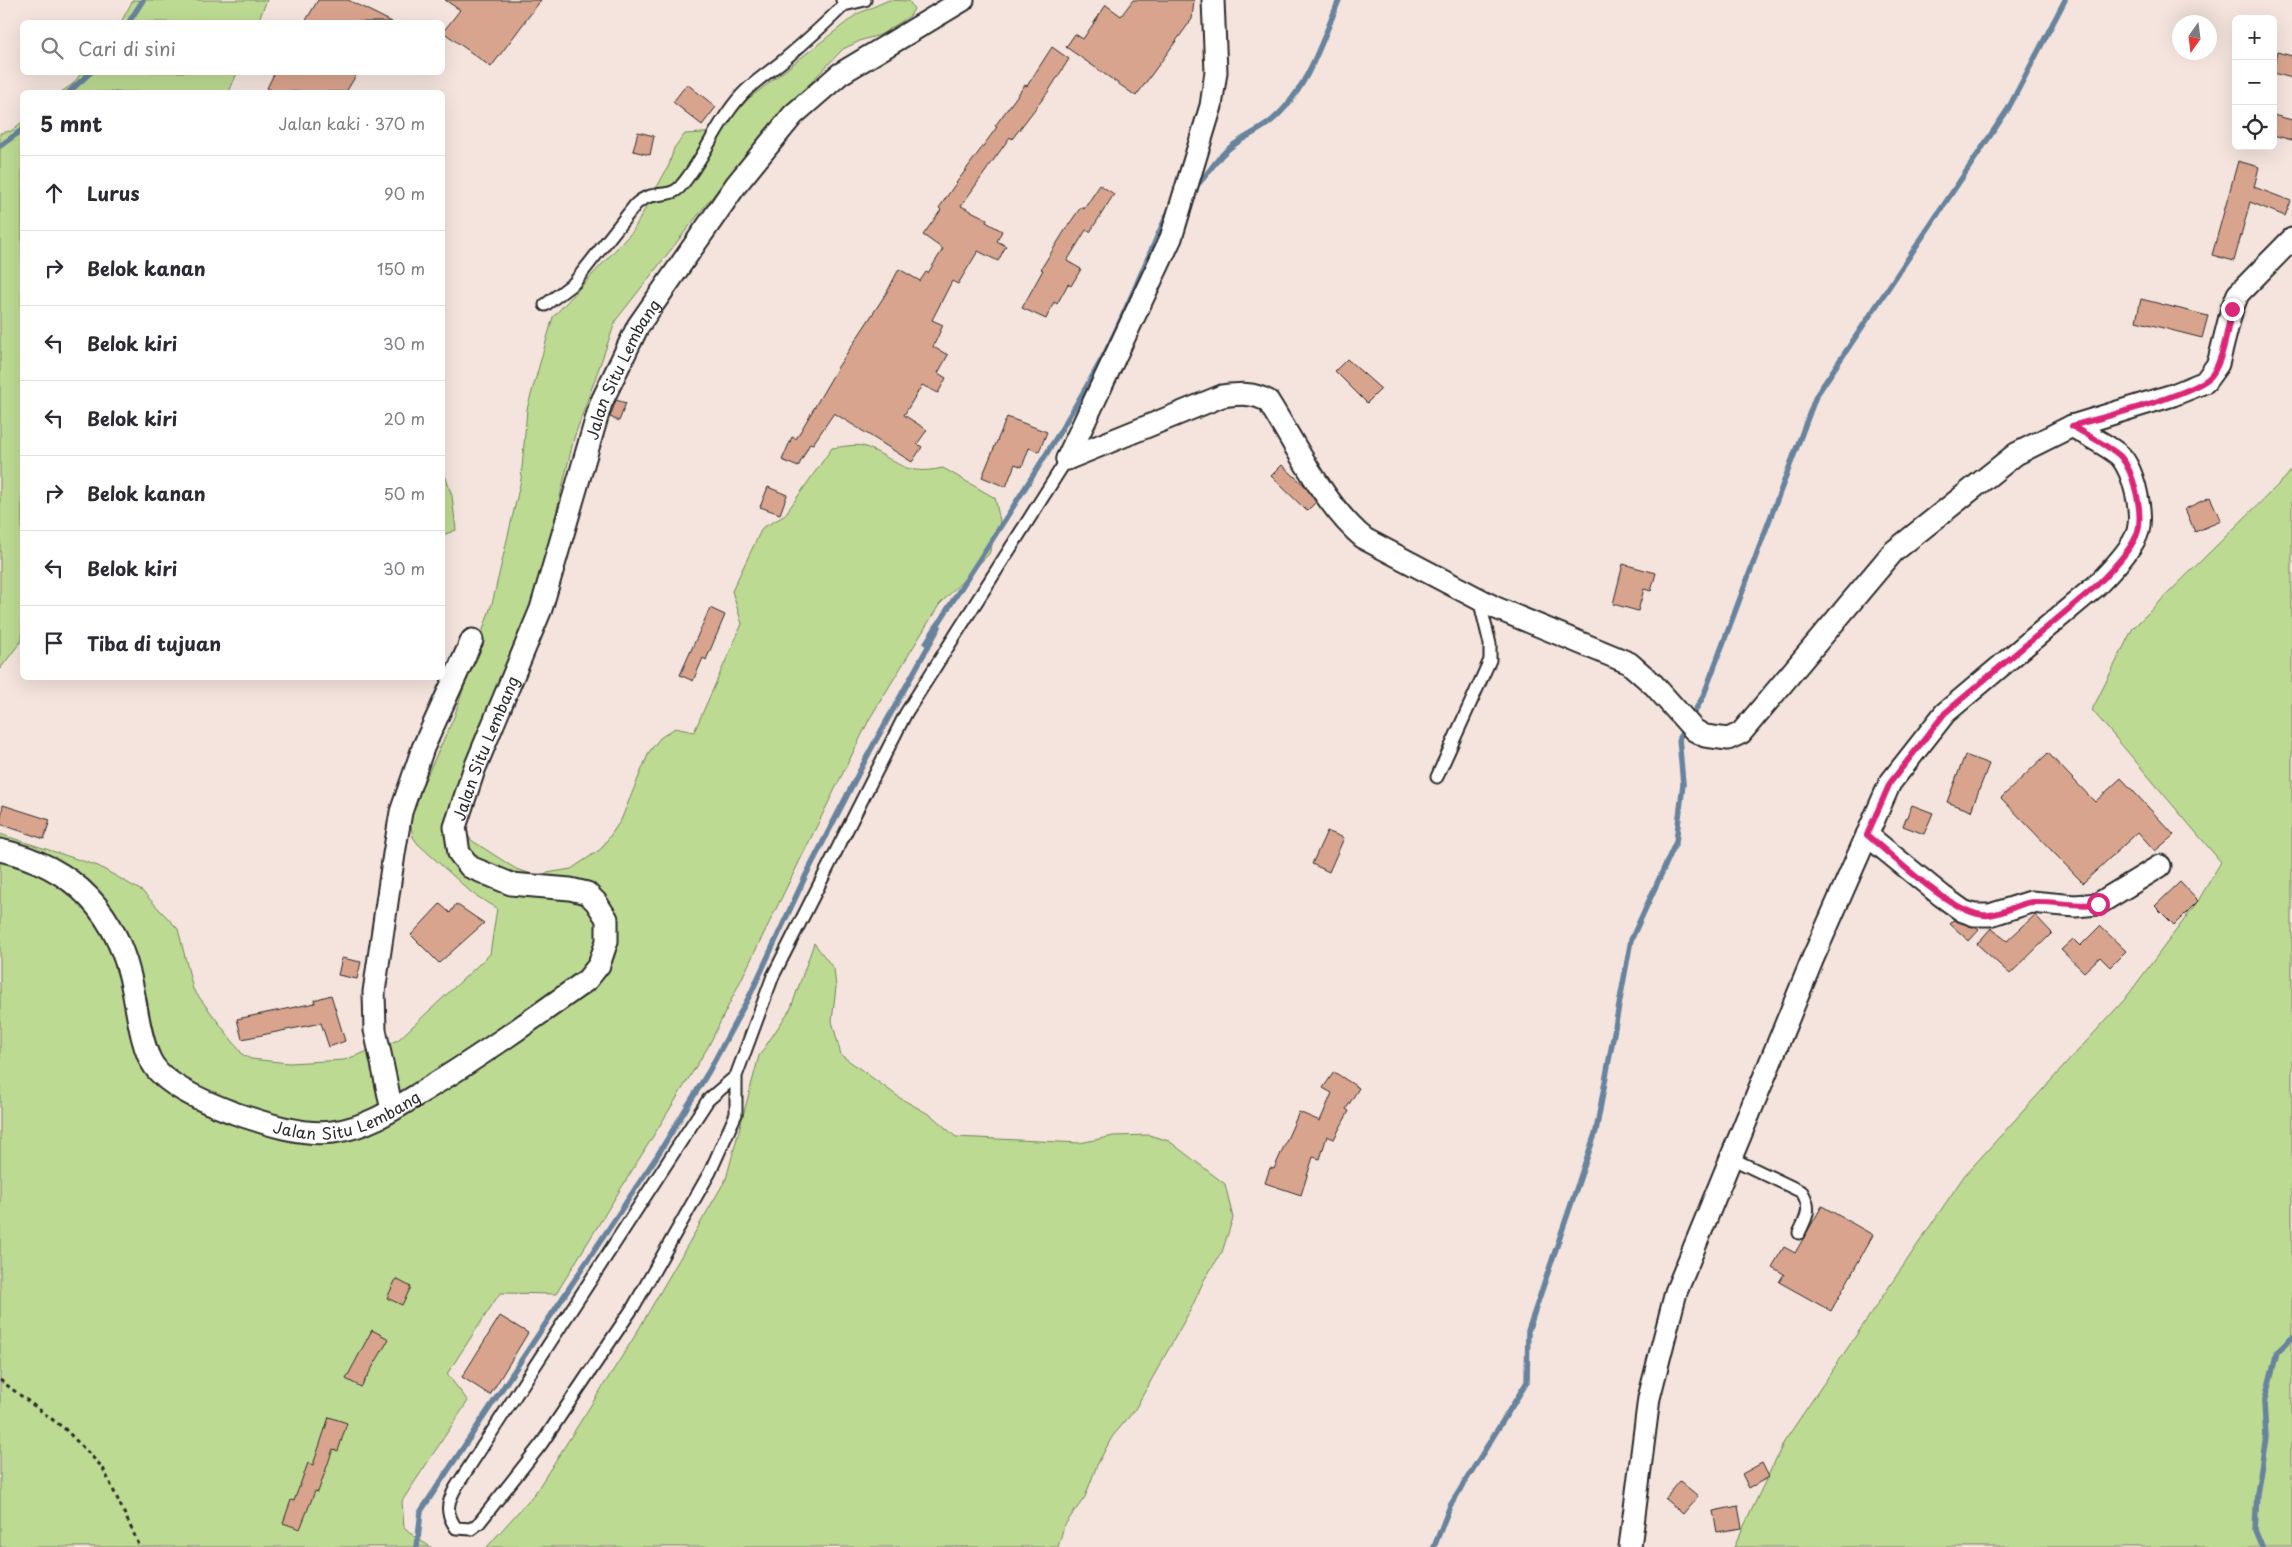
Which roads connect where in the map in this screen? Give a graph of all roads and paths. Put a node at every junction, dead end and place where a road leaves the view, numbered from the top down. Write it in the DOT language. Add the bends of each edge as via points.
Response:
graph roads {
  1 [pos="865,0"];
  2 [pos="963,0"];
  3 [pos="1213,0"];
  4 [pos="843,3"];
  5 [pos="2292,239"];
  6 [pos="546,305"];
  7 [pos="2072,426"];
  8 [pos="1067,459"];
  9 [pos="1479,599"];
  10 [pos="472,640"];
  11 [pos="1437,778"];
  12 [pos="1867,835"];
  13 [pos="0,850"];
  14 [pos="2160,866"];
  15 [pos="736,1076"];
  16 [pos="392,1110"];
  17 [pos="1731,1158"];
  18 [pos="1799,1233"];
  19 [pos="0,1380"];
  20 [pos="140,1547"];
  21 [pos="1630,1547"];
  1 -- 4 [label="lane"];
  2 -- 16 [label="street, Jalan Situ Lembang" via="840,74 793,115 736,185 638,326 601,403 541,609 474,770 455,827 459,853 470,867 482,874 511,884 587,893 607,919 607,941 599,965 587,980 480,1056"];
  3 -- 8 [label="street" via="1216,72 1211,106 1171,238"];
  4 -- 6 [label="lane" via="799,47 740,96 720,120 680,187 673,193 645,196 574,283"];
  5 -- 7 [label="street" via="2238,294 2218,364 2205,382"];
  7 -- 9 [label="street" via="2016,454 1893,552 1741,733 1728,739 1711,738 1694,730 1654,685 1629,663"];
  7 -- 12 [label="street" via="2121,457 2133,480 2138,505 2138,532 2116,566 2096,586 1945,713 1890,783"];
  8 -- 9 [label="street" via="1222,396 1256,395 1268,401 1348,526 1364,540"];
  8 -- 15 [label="lane" via="906,713 773,976"];
  9 -- 11 [label="lane" via="1490,644 1490,660"];
  10 -- 16 [label="street" via="423,748 401,812 395,846 374,992 375,1030"];
  12 -- 14 [label="street" via="1942,896 1974,915 1990,915 2031,902 2076,906 2098,904"];
  12 -- 17 [label="street"];
  13 -- 16 [label="street, Jalan Situ Lembang" via="52,868 74,881 97,906 118,938 129,968 148,1051 153,1065 164,1076 207,1103 262,1122 309,1132 351,1128 372,1122"];
  15 -- 15 [label="lane" via="736,1114 710,1172 634,1306 542,1443 479,1523 471,1529 456,1528 448,1517 449,1500 456,1487 708,1100"];
  17 -- 18 [label="lane" via="1802,1192 1808,1202 1808,1213"];
  17 -- 21 [label="street" via="1676,1292 1649,1398"];
  19 -- 20 [label="path" via="65,1429 103,1468"];
}
